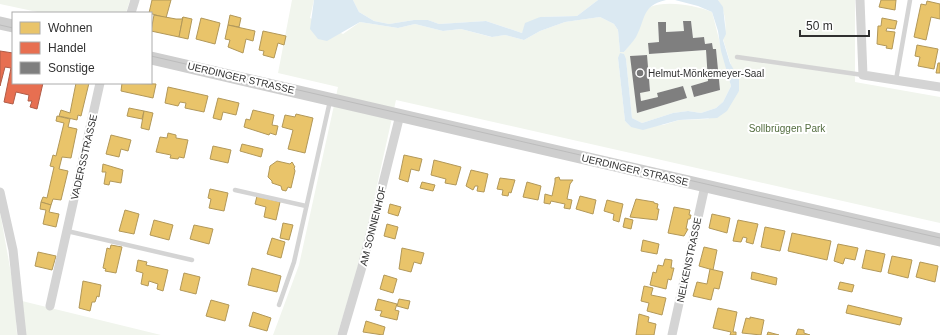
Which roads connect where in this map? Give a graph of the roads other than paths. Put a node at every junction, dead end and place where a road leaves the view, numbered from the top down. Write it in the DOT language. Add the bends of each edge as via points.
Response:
graph roads {
  1 [pos="135,0"];
  2 [pos="860,0"];
  3 [pos="910,0"];
  4 [pos="131,12"];
  5 [pos="0,23"];
  6 [pos="12,26"];
  7 [pos="737,57"];
  8 [pos="152,58"];
  9 [pos="863,75"];
  10 [pos="896,80"];
  11 [pos="100,84"];
  12 [pos="940,87"];
  13 [pos="331,99"];
  14 [pos="400,115"];
  15 [pos="705,186"];
  16 [pos="235,190"];
  17 [pos="0,192"];
  18 [pos="306,206"];
  19 [pos="67,231"];
  20 [pos="940,240"];
  21 [pos="192,260"];
  22 [pos="279,305"];
  23 [pos="50,306"];
  24 [pos="675,334"];
  25 [pos="22,335"];
  26 [pos="342,335"];
  1 -- 4 [label="street"];
  2 -- 9 [label="street"];
  3 -- 10 [label="lane"];
  5 -- 6 [label="main road"];
  7 -- 9 [label="lane"];
  8 -- 13 [label="main road, UERDINGER STRASSE"];
  9 -- 10 [label="street"];
  10 -- 12 [label="street"];
  11 -- 19 [label="street, VADERSSTRASSE"];
  13 -- 14 [label="main road, UERDINGER STRASSE"];
  13 -- 18 [label="lane"];
  14 -- 15 [label="main road, UERDINGER STRASSE"];
  14 -- 26 [label="street, AM SONNENHOF" via="362,267"];
  15 -- 20 [label="main road, UERDINGER STRASSE"];
  15 -- 24 [label="street, NELKENSTRASSE"];
  16 -- 18 [label="lane"];
  17 -- 25 [label="street" via="14,250"];
  18 -- 22 [label="lane" via="294,262"];
  19 -- 21 [label="lane"];
  19 -- 23 [label="street, VADERSSTRASSE"];
}
